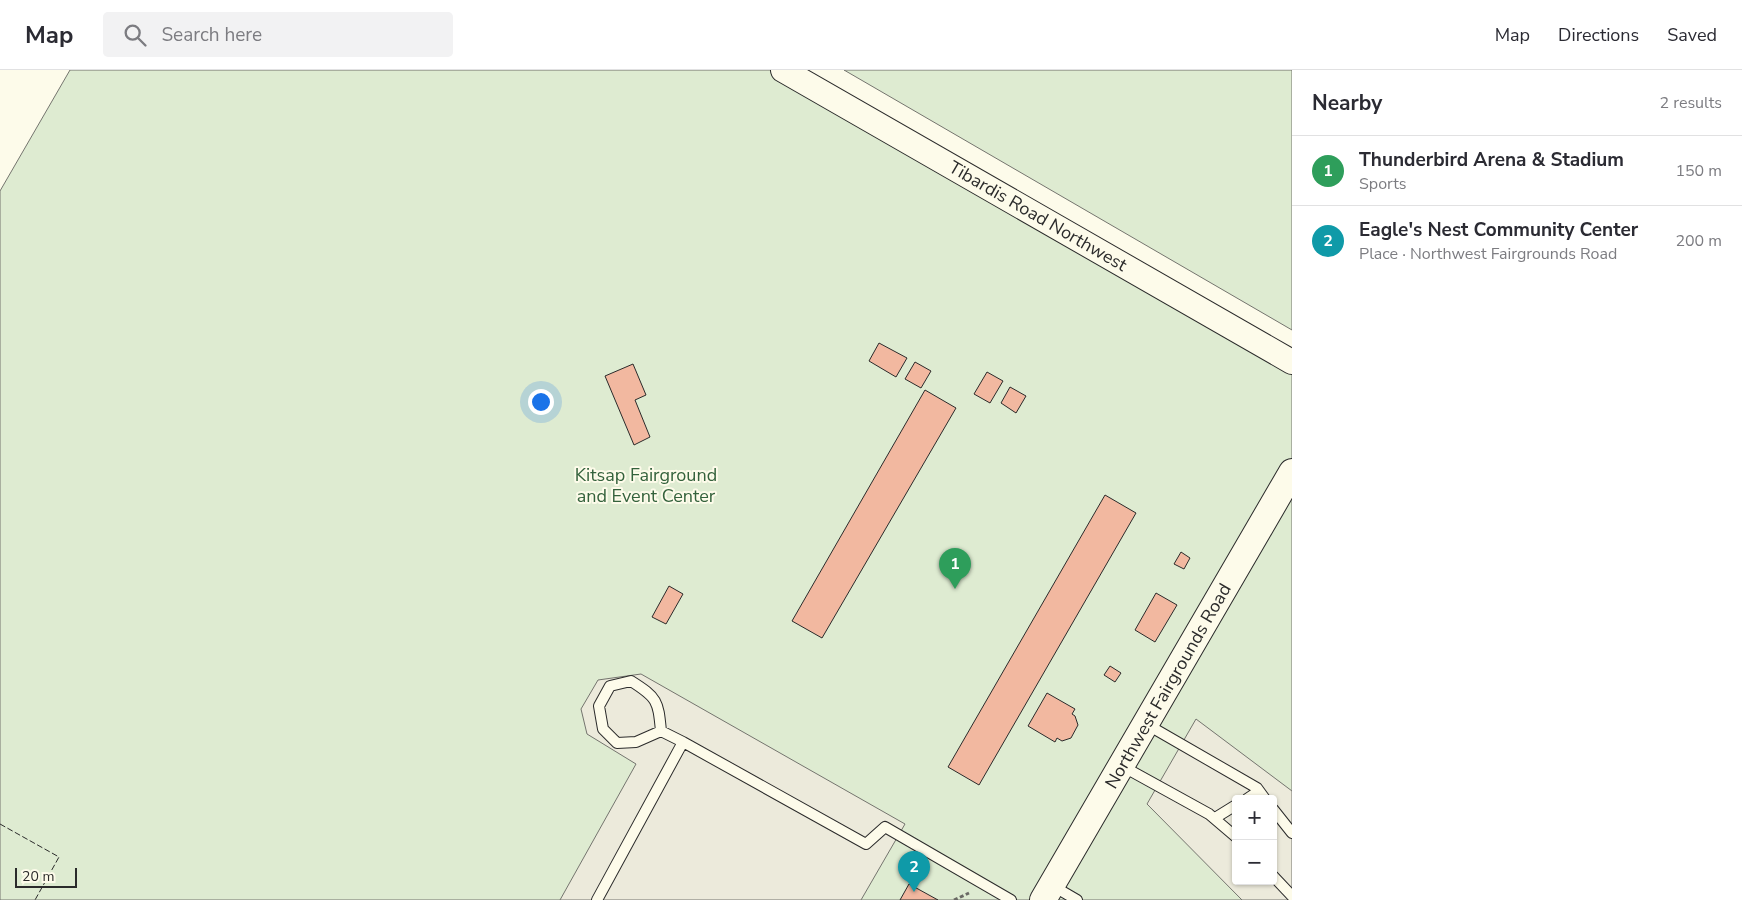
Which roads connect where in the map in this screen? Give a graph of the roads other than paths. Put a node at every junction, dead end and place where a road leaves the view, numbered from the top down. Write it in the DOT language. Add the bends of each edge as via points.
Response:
graph roads {
  1 [pos="783,70"];
  2 [pos="1292,362"];
  3 [pos="1292,472"];
  4 [pos="1146,724"];
  5 [pos="660,731"];
  6 [pos="683,742"];
  7 [pos="1122,766"];
  8 [pos="1262,795"];
  9 [pos="1232,807"];
  10 [pos="1277,814"];
  11 [pos="1215,818"];
  12 [pos="1232,833"];
  13 [pos="1292,833"];
  14 [pos="1277,880"];
  15 [pos="1048,893"];
  16 [pos="1292,896"];
  17 [pos="597,900"];
  18 [pos="1012,900"];
  19 [pos="1077,900"];
  1 -- 2 [label="street, Tibardis Road Northwest"];
  3 -- 4 [label="main road, Northwest Fairgrounds Road"];
  4 -- 7 [label="main road, Northwest Fairgrounds Road"];
  4 -- 8 [label="lane"];
  5 -- 5 [label="lane" via="659,709 650,693 631,682 610,686 599,706 603,729 617,743 636,742"];
  5 -- 6 [label="lane"];
  6 -- 17 [label="lane"];
  6 -- 18 [label="lane" via="866,844 885,827"];
  7 -- 11 [label="lane"];
  7 -- 15 [label="main road, Northwest Fairgrounds Road"];
  9 -- 11 [label="lane"];
  10 -- 13 [label="lane"];
  11 -- 12 [label="lane"];
  14 -- 16 [label="lane"];
  15 -- 19 [label="lane"];
}
